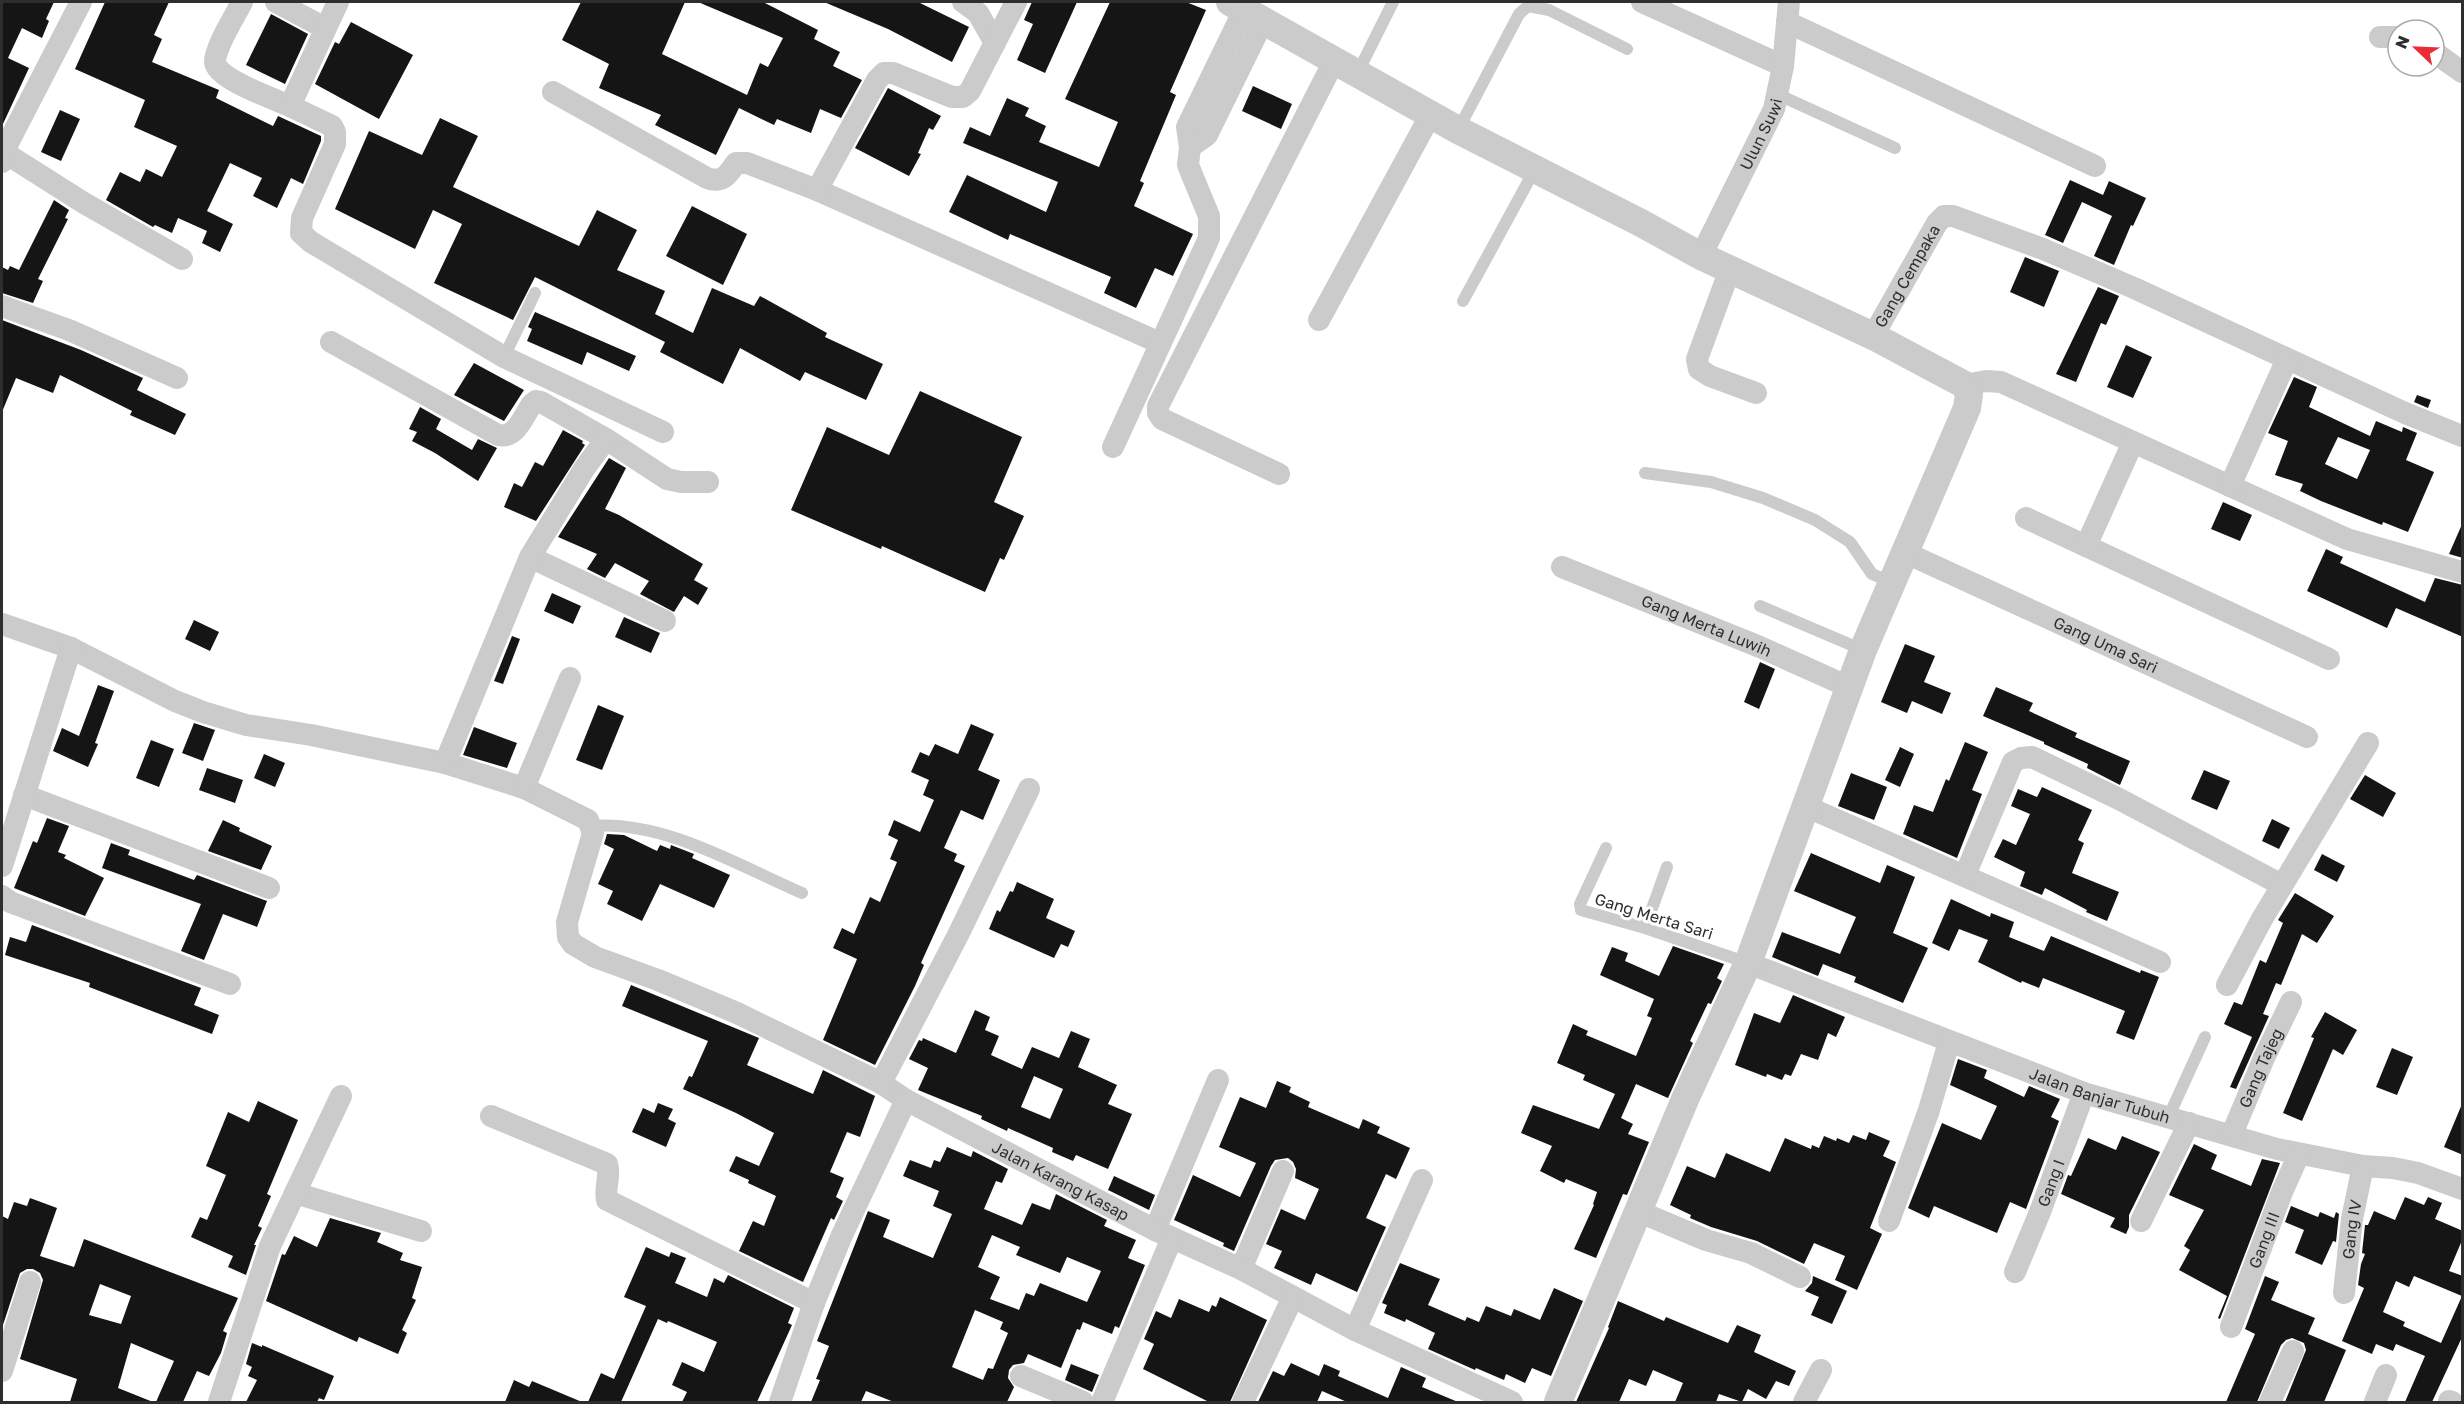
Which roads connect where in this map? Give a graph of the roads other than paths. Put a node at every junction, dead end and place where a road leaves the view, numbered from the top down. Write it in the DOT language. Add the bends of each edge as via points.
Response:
graph roads {
  1 [pos="81,2"];
  2 [pos="242,2"];
  3 [pos="276,2"];
  4 [pos="338,2"];
  5 [pos="963,2"];
  6 [pos="1016,2"];
  7 [pos="1393,2"];
  8 [pos="1642,2"];
  9 [pos="1246,11"];
  10 [pos="1788,12"];
  11 [pos="325,28"];
  12 [pos="995,43"];
  13 [pos="1627,49"];
  14 [pos="2446,60"];
  15 [pos="1783,66"];
  16 [pos="1346,68"];
  17 [pos="2463,72"];
  18 [pos="553,92"];
  19 [pos="1779,95"];
  20 [pos="290,106"];
  21 [pos="1431,114"];
  22 [pos="1458,130"];
  23 [pos="1895,148"];
  24 [pos="4,149"];
  25 [pos="2095,166"];
  26 [pos="1535,169"];
  27 [pos="817,190"];
  28 [pos="1701,256"];
  29 [pos="182,259"];
  30 [pos="1730,269"];
  31 [pos="535,293"];
  32 [pos="1463,301"];
  33 [pos="2,306"];
  34 [pos="1318,320"];
  35 [pos="1873,336"];
  36 [pos="331,342"];
  37 [pos="1160,343"];
  38 [pos="504,357"];
  39 [pos="2287,359"];
  40 [pos="177,378"];
  41 [pos="1965,385"];
  42 [pos="1756,393"];
  43 [pos="663,432"];
  44 [pos="2463,436"];
  45 [pos="606,439"];
  46 [pos="2133,442"];
  47 [pos="1113,447"];
  48 [pos="1279,474"];
  49 [pos="1644,474"];
  50 [pos="708,482"];
  51 [pos="2230,486"];
  52 [pos="2026,518"];
  53 [pos="2086,546"];
  54 [pos="1904,552"];
  55 [pos="530,556"];
  56 [pos="1562,567"];
  57 [pos="2463,572"];
  58 [pos="1891,582"];
  59 [pos="1760,606"];
  60 [pos="665,621"];
  61 [pos="2,624"];
  62 [pos="71,648"];
  63 [pos="1863,650"];
  64 [pos="2329,659"];
  65 [pos="570,678"];
  66 [pos="1849,687"];
  67 [pos="2307,737"];
  68 [pos="2368,743"];
  69 [pos="445,764"];
  70 [pos="524,788"];
  71 [pos="1029,789"];
  72 [pos="24,795"];
  73 [pos="1805,806"];
  74 [pos="591,826"];
  75 [pos="1606,848"];
  76 [pos="2,866"];
  77 [pos="1667,867"];
  78 [pos="1965,875"];
  79 [pos="2282,885"];
  80 [pos="269,888"];
  81 [pos="802,893"];
  82 [pos="2,896"];
  83 [pos="1645,928"];
  84 [pos="2160,962"];
  85 [pos="1748,963"];
  86 [pos="230,984"];
  87 [pos="2227,985"];
  88 [pos="2291,1002"];
  89 [pos="2205,1037"];
  90 [pos="1950,1042"];
  91 [pos="1218,1080"];
  92 [pos="881,1083"];
  93 [pos="2084,1093"];
  94 [pos="340,1096"];
  95 [pos="906,1100"];
  96 [pos="491,1116"];
  97 [pos="2179,1120"];
  98 [pos="2232,1134"];
  99 [pos="2299,1154"];
  100 [pos="2363,1166"];
  101 [pos="1283,1171"];
  102 [pos="1422,1180"];
  103 [pos="2463,1189"];
  104 [pos="295,1193"];
  105 [pos="1640,1212"];
  106 [pos="1889,1221"];
  107 [pos="2142,1221"];
  108 [pos="421,1231"];
  109 [pos="1163,1234"];
  110 [pos="1241,1269"];
  111 [pos="2014,1272"];
  112 [pos="1800,1277"];
  113 [pos="30,1282"];
  114 [pos="2344,1293"];
  115 [pos="1293,1297"];
  116 [pos="814,1303"];
  117 [pos="2231,1327"];
  118 [pos="1355,1330"];
  119 [pos="2293,1351"];
  120 [pos="1821,1370"];
  121 [pos="2,1371"];
  122 [pos="2386,1375"];
  123 [pos="1021,1376"];
  124 [pos="219,1402"];
  125 [pos="780,1402"];
  126 [pos="1083,1402"];
  127 [pos="1102,1402"];
  128 [pos="1244,1402"];
  129 [pos="1512,1402"];
  130 [pos="1558,1402"];
  131 [pos="1804,1402"];
  132 [pos="2270,1402"];
  133 [pos="2375,1402"];
  1 -- 24 [label="street"];
  2 -- 20 [label="street" via="216,56 216,66 231,80"];
  3 -- 11 [label="street"];
  4 -- 11 [label="street"];
  5 -- 12 [label="street" via="978,13"];
  6 -- 12 [label="street"];
  7 -- 16 [label="lane"];
  8 -- 15 [label="street"];
  9 -- 16 [label="street"];
  9 -- 37 [label="street" via="1187,127 1188,165 1209,216 1209,238"];
  10 -- 15 [label="street, Ulun Suwi"];
  10 -- 25 [label="street"];
  11 -- 20 [label="street"];
  12 -- 27 [label="street" via="963,97 952,97 884,73"];
  13 -- 22 [label="lane" via="1549,10 1528,6 1519,14"];
  14 -- 17 [label="street"];
  15 -- 19 [label="street, Ulun Suwi"];
  16 -- 21 [label="street"];
  16 -- 48 [label="street" via="1158,406 1162,419"];
  18 -- 27 [label="street" via="707,178 724,178 736,163 743,162"];
  19 -- 23 [label="lane"];
  19 -- 28 [label="street, Ulun Suwi"];
  20 -- 38 [label="street" via="332,126 335,132 335,144 302,218 301,233"];
  21 -- 22 [label="street"];
  21 -- 34 [label="street"];
  22 -- 26 [label="street"];
  24 -- 29 [label="street" via="84,203"];
  26 -- 28 [label="street"];
  26 -- 32 [label="lane"];
  27 -- 37 [label="street"];
  28 -- 30 [label="street"];
  30 -- 35 [label="street"];
  30 -- 42 [label="street" via="1696,359 1699,369 1710,376"];
  31 -- 38 [label="lane"];
  33 -- 40 [label="street" via="69,330"];
  35 -- 39 [label="street, Gang Cempaka" via="1940,217 1953,216 2043,249"];
  35 -- 41 [label="street"];
  36 -- 45 [label="street" via="498,435 512,434 536,401"];
  37 -- 47 [label="street"];
  38 -- 43 [label="street"];
  39 -- 44 [label="street"];
  39 -- 51 [label="street"];
  41 -- 46 [label="street" via="2001,382"];
  41 -- 54 [label="street" via="1969,395 1967,408"];
  45 -- 50 [label="street" via="666,479"];
  45 -- 55 [label="street"];
  46 -- 51 [label="street"];
  46 -- 53 [label="street"];
  49 -- 58 [label="lane" via="1712,482 1815,520 1850,542 1872,573"];
  51 -- 57 [label="street" via="2347,539"];
  52 -- 53 [label="street"];
  53 -- 64 [label="street"];
  54 -- 58 [label="street"];
  54 -- 67 [label="street, Gang Uma Sari"];
  55 -- 60 [label="street"];
  55 -- 69 [label="street"];
  56 -- 66 [label="street, Gang Merta Luwih"];
  58 -- 63 [label="street"];
  59 -- 63 [label="lane"];
  61 -- 62 [label="street"];
  62 -- 69 [label="street" via="203,712 246,725"];
  62 -- 72 [label="street"];
  63 -- 66 [label="street"];
  65 -- 70 [label="street"];
  66 -- 73 [label="street"];
  68 -- 79 [label="street"];
  69 -- 70 [label="street"];
  70 -- 74 [label="street" via="588,819"];
  71 -- 92 [label="street"];
  72 -- 76 [label="street"];
  72 -- 80 [label="street"];
  73 -- 78 [label="street"];
  73 -- 85 [label="street"];
  74 -- 81 [label="lane" via="615,825 671,836"];
  74 -- 92 [label="street, Jalan Karang Kasap" via="593,833 567,922 573,944 595,957 737,1013"];
  75 -- 83 [label="lane, Gang Merta Sari" via="1580,904 1581,910"];
  77 -- 83 [label="lane"];
  78 -- 79 [label="street" via="2013,762 2032,758"];
  78 -- 84 [label="street"];
  79 -- 87 [label="street"];
  82 -- 86 [label="street"];
  83 -- 85 [label="lane, Gang Merta Sari"];
  85 -- 90 [label="street, Jalan Banjar Tubuh"];
  85 -- 105 [label="street" via="1686,1097"];
  88 -- 98 [label="street, Gang Tajeg"];
  89 -- 97 [label="lane"];
  90 -- 93 [label="street, Jalan Banjar Tubuh"];
  90 -- 106 [label="street"];
  91 -- 109 [label="street"];
  92 -- 95 [label="street, Jalan Karang Kasap"];
  93 -- 97 [label="street, Jalan Banjar Tubuh"];
  93 -- 111 [label="street, Gang I"];
  94 -- 104 [label="street"];
  95 -- 109 [label="street, Jalan Karang Kasap"];
  95 -- 116 [label="street"];
  96 -- 116 [label="street" via="607,1164 607,1200"];
  97 -- 98 [label="street, Jalan Banjar Tubuh"];
  97 -- 107 [label="street"];
  98 -- 99 [label="street, Jalan Banjar Tubuh"];
  99 -- 100 [label="street, Jalan Banjar Tubuh"];
  99 -- 117 [label="street, Gang III"];
  100 -- 103 [label="street, Jalan Banjar Tubuh" via="2418,1173"];
  100 -- 114 [label="street, Gang IV" via="2352,1219"];
  101 -- 110 [label="street"];
  102 -- 118 [label="street"];
  104 -- 108 [label="street"];
  104 -- 124 [label="street" via="270,1246"];
  105 -- 112 [label="street" via="1706,1240 1751,1253"];
  105 -- 130 [label="street"];
  109 -- 110 [label="street, Jalan Karang Kasap"];
  109 -- 127 [label="street"];
  110 -- 115 [label="street, Jalan Karang Kasap"];
  113 -- 121 [label="street"];
  115 -- 118 [label="street, Jalan Karang Kasap"];
  115 -- 128 [label="street"];
  116 -- 125 [label="street"];
  118 -- 129 [label="street, Jalan Karang Kasap"];
  119 -- 132 [label="street"];
  120 -- 131 [label="street"];
  122 -- 133 [label="street"];
  123 -- 126 [label="street"];
}
